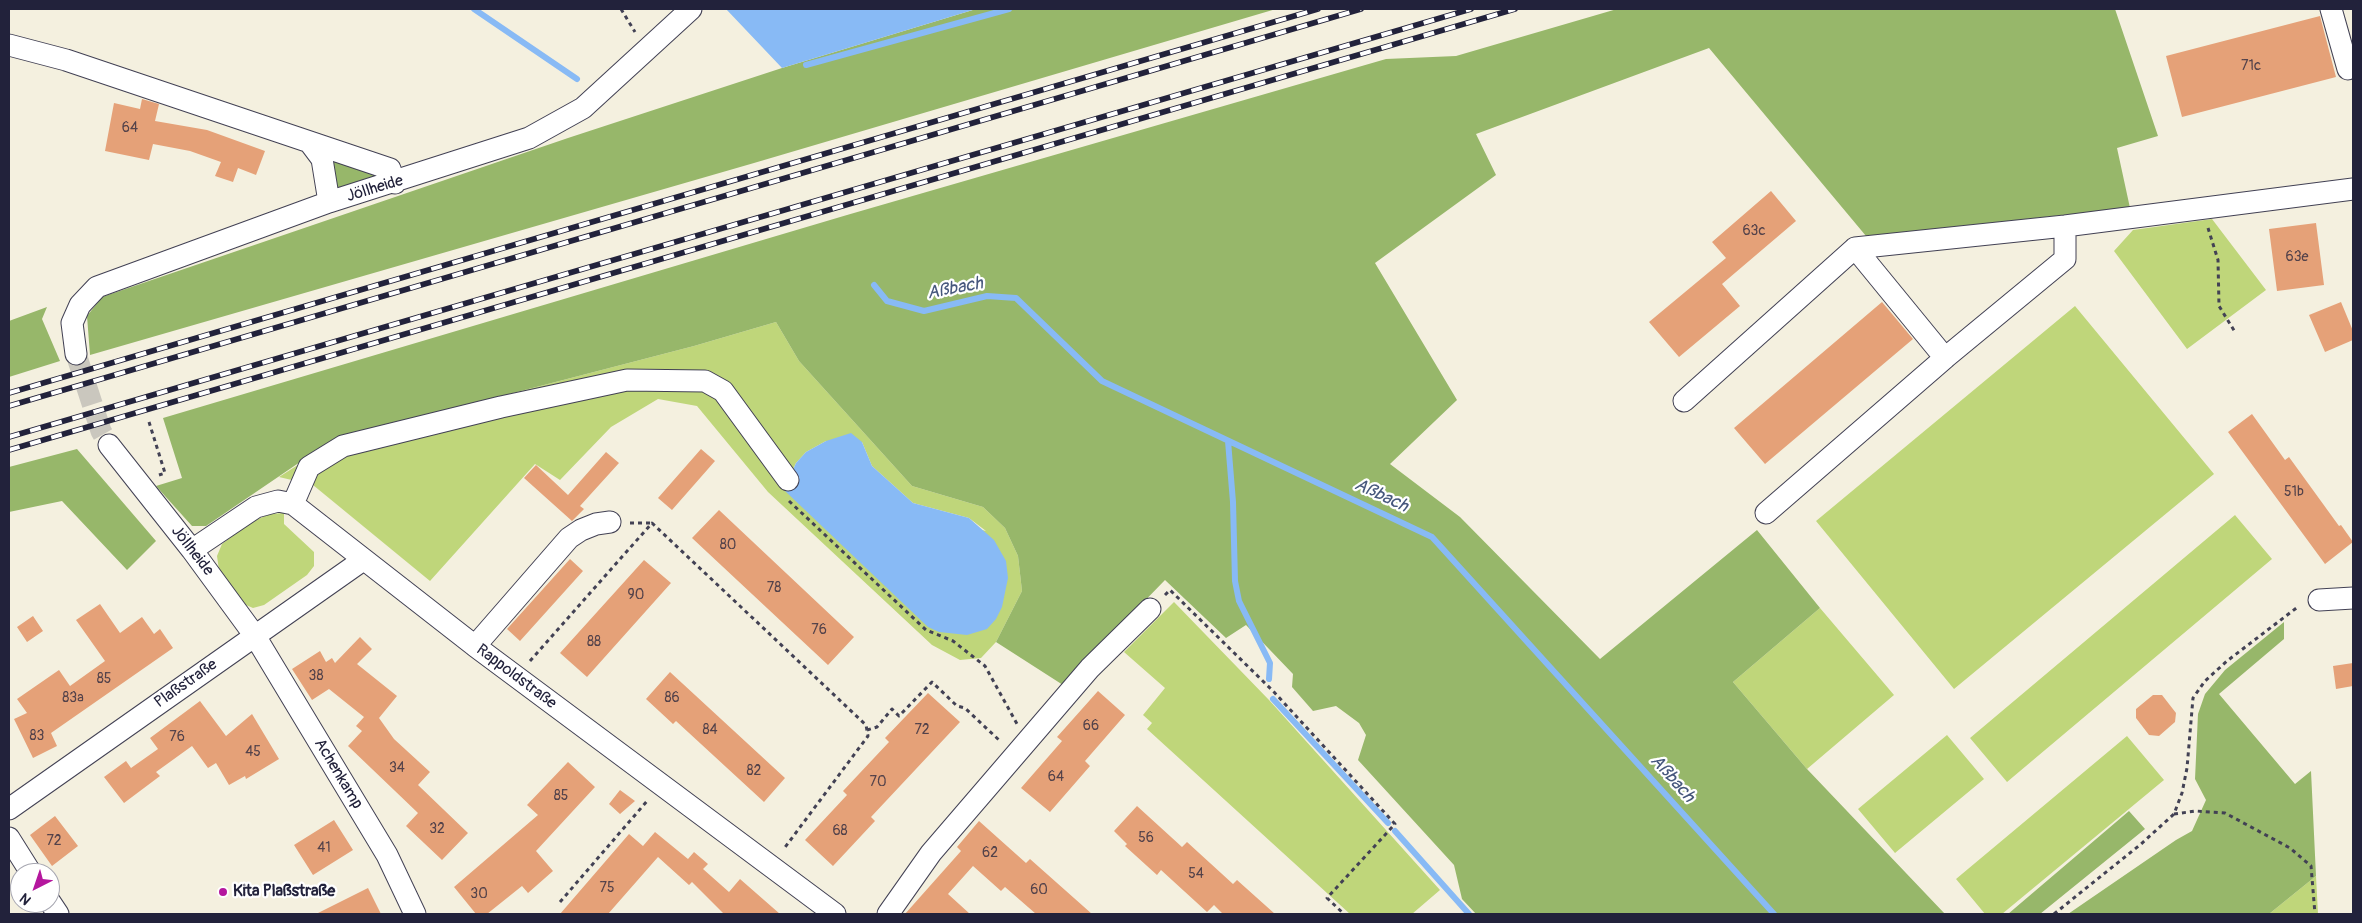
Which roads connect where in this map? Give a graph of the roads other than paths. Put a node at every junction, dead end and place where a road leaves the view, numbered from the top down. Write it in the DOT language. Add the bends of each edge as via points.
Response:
graph roads {
  1 [pos="691,9"];
  2 [pos="2331,9"];
  3 [pos="9,45"];
  4 [pos="2348,69"];
  5 [pos="310,143"];
  6 [pos="395,183"];
  7 [pos="2353,190"];
  8 [pos="329,202"];
  9 [pos="2066,226"];
  10 [pos="1855,248"];
  11 [pos="76,354"];
  12 [pos="1945,358"];
  13 [pos="1684,401"];
  14 [pos="109,445"];
  15 [pos="784,474"];
  16 [pos="293,504"];
  17 [pos="1766,512"];
  18 [pos="610,522"];
  19 [pos="192,550"];
  20 [pos="363,560"];
  21 [pos="2353,598"];
  22 [pos="2319,600"];
  23 [pos="1150,609"];
  24 [pos="254,636"];
  25 [pos="475,646"];
  26 [pos="9,809"];
  27 [pos="9,838"];
  28 [pos="25,863"];
  29 [pos="415,914"];
  30 [pos="835,914"];
  31 [pos="888,914"];
  1 -- 6 [label="street, Jöllheide" via="583,108 529,138"];
  2 -- 4 [label="street"];
  3 -- 5 [label="street" via="66,60"];
  5 -- 6 [label="street" via="390,170"];
  5 -- 8 [label="street" via="322,159"];
  6 -- 8 [label="street, Jöllheide"];
  7 -- 9 [label="street"];
  8 -- 11 [label="street, Jöllheide" via="97,287 80,305 72,323"];
  9 -- 10 [label="street"];
  9 -- 12 [label="street" via="2065,259"];
  10 -- 12 [label="street"];
  10 -- 13 [label="street"];
  12 -- 17 [label="street"];
  14 -- 19 [label="street, Jöllheide"];
  15 -- 16 [label="street" via="723,390 706,381 627,380 343,446 309,467"];
  16 -- 19 [label="street" via="278,501 256,507"];
  16 -- 20 [label="street, Rappoldstraße"];
  18 -- 25 [label="street" via="596,524 569,538"];
  19 -- 24 [label="street, Jöllheide"];
  20 -- 24 [label="street, Plaßstraße"];
  20 -- 25 [label="street, Rappoldstraße"];
  21 -- 22 [label="street"];
  23 -- 31 [label="street" via="1090,668 931,853"];
  24 -- 26 [label="street, Plaßstraße"];
  24 -- 29 [label="street, Achenkamp" via="387,855"];
  25 -- 30 [label="street, Rappoldstraße"];
  27 -- 28 [label="street"];
}
